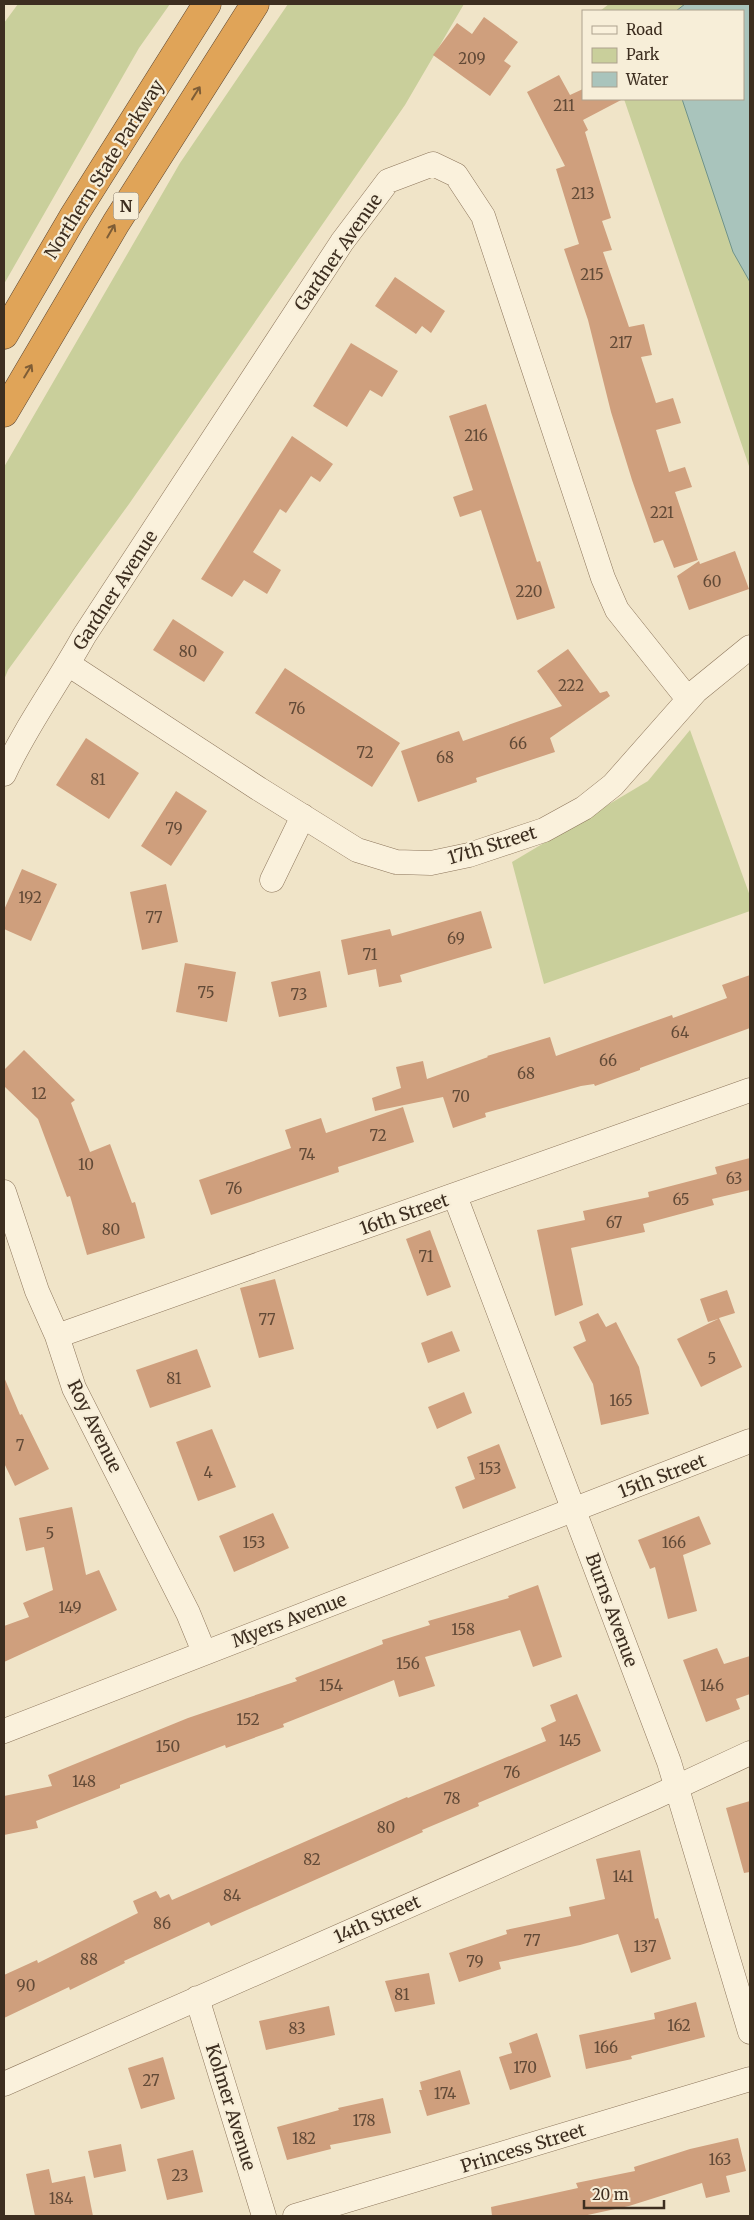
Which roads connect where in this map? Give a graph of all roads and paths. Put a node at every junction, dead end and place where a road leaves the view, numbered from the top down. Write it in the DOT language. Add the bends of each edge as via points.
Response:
graph roads {
  1 [pos="207,4"];
  2 [pos="255,4"];
  3 [pos="4,335"];
  4 [pos="4,413"];
  5 [pos="750,647"];
  6 [pos="68,664"];
  7 [pos="688,699"];
  8 [pos="4,774"];
  9 [pos="304,816"];
  10 [pos="272,880"];
  11 [pos="750,1090"];
  12 [pos="4,1192"];
  13 [pos="455,1196"];
  14 [pos="57,1336"];
  15 [pos="750,1441"];
  16 [pos="575,1510"];
  17 [pos="204,1652"];
  18 [pos="4,1731"];
  19 [pos="750,1753"];
  20 [pos="676,1788"];
  21 [pos="197,1998"];
  22 [pos="750,2032"];
  23 [pos="750,2079"];
  24 [pos="4,2084"];
  25 [pos="264,2216"];
  26 [pos="295,2216"];
  1 -- 3 [label="highway, Northern State Parkway / N" via="83,201"];
  4 -- 2 [label="highway, N, one-way" via="116,223"];
  5 -- 7 [label="street, 17th Street"];
  6 -- 7 [label="street, Gardner Avenue" via="342,242 388,181 433,164 456,175 483,216 603,578 618,610"];
  6 -- 8 [label="street, Gardner Avenue" via="18,744"];
  6 -- 9 [label="street, 17th Street"];
  7 -- 9 [label="street, 17th Street" via="613,785 584,808 544,830 469,855 431,863 396,862 357,850"];
  9 -- 10 [label="street"];
  11 -- 13 [label="street, 16th Street"];
  12 -- 14 [label="street, Roy Avenue" via="37,1291"];
  13 -- 14 [label="street, 16th Street"];
  13 -- 16 [label="street, Burns Avenue"];
  14 -- 17 [label="street, Roy Avenue" via="74,1388 188,1613"];
  15 -- 16 [label="street, 15th Street"];
  16 -- 17 [label="street, Myers Avenue"];
  16 -- 20 [label="street, Burns Avenue"];
  17 -- 18 [label="street, Myers Avenue"];
  19 -- 20 [label="street, 14th Street"];
  20 -- 21 [label="street, 14th Street"];
  20 -- 22 [label="street, Burns Avenue"];
  21 -- 24 [label="street, 14th Street"];
  21 -- 25 [label="street, Kolmer Avenue"];
  23 -- 26 [label="street, Princess Street"];
}
